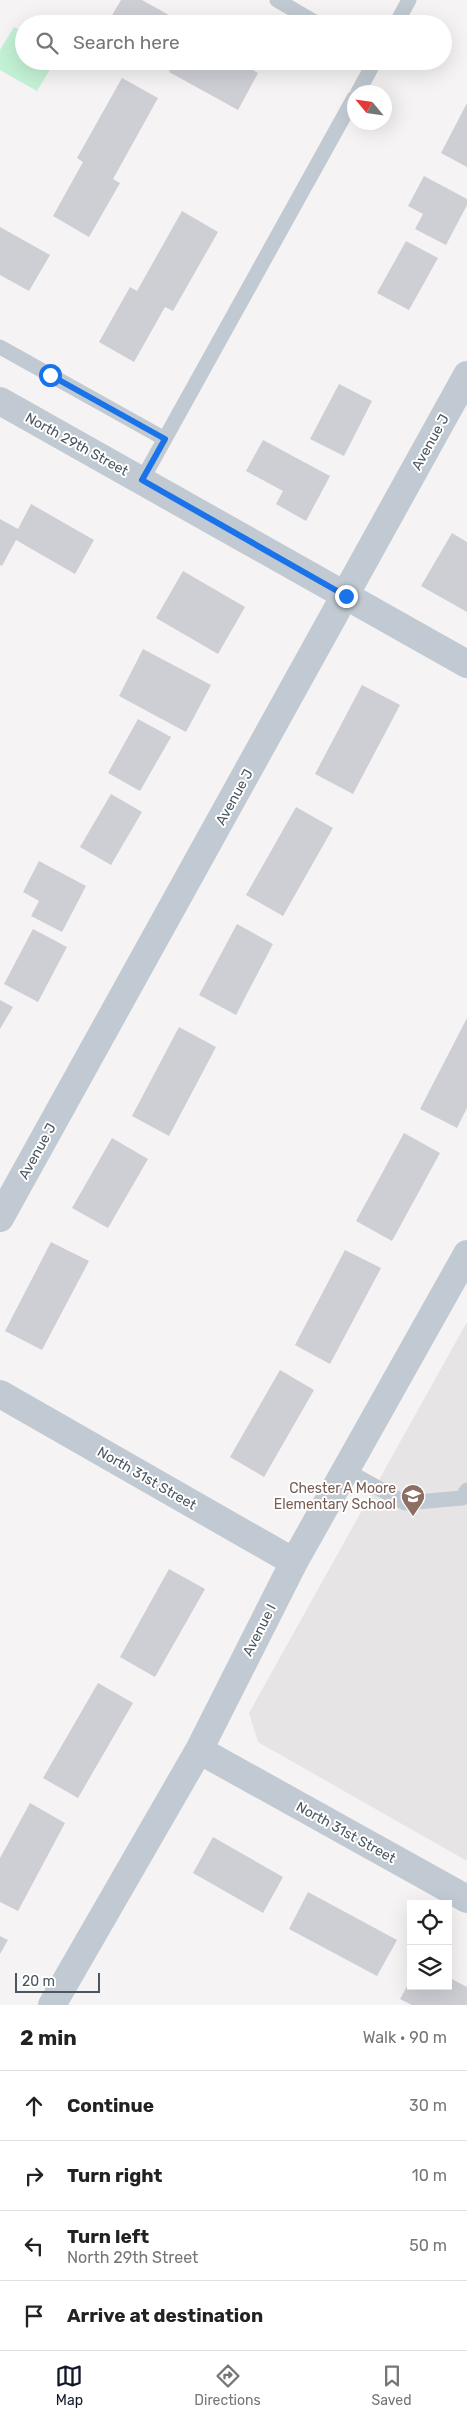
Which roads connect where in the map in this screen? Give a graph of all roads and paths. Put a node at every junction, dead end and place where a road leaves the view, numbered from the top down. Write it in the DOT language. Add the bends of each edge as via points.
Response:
graph roads {
  1 [pos="277,0"];
  2 [pos="409,0"];
  3 [pos="303,15"];
  4 [pos="401,15"];
  5 [pos="370,70"];
  6 [pos="362,85"];
  7 [pos="347,111"];
  8 [pos="0,347"];
  9 [pos="467,375"];
  10 [pos="0,401"];
  11 [pos="165,439"];
  12 [pos="142,480"];
  13 [pos="346,596"];
  14 [pos="467,664"];
  15 [pos="0,1218"];
  16 [pos="467,1254"];
  17 [pos="0,1394"];
  18 [pos="346,1470"];
  19 [pos="467,1490"];
  20 [pos="294,1562"];
  21 [pos="198,1750"];
  22 [pos="467,1899"];
  23 [pos="52,2005"];
  1 -- 3 [label="lane"];
  2 -- 4 [label="lane"];
  5 -- 6 [label="lane"];
  7 -- 11 [label="lane"];
  8 -- 11 [label="lane"];
  9 -- 13 [label="street, Avenue J"];
  10 -- 12 [label="street, North 29th Street"];
  11 -- 12 [label="lane"];
  12 -- 13 [label="street, North 29th Street"];
  13 -- 14 [label="street, North 29th Street"];
  13 -- 15 [label="street, Avenue J"];
  16 -- 18 [label="street, Avenue I"];
  17 -- 20 [label="street, North 31st Street"];
  18 -- 19 [label="lane" via="405,1504 462,1498"];
  18 -- 20 [label="street, Avenue I"];
  20 -- 21 [label="street, Avenue I"];
  21 -- 22 [label="street, North 31st Street"];
  21 -- 23 [label="street, Avenue I"];
}
